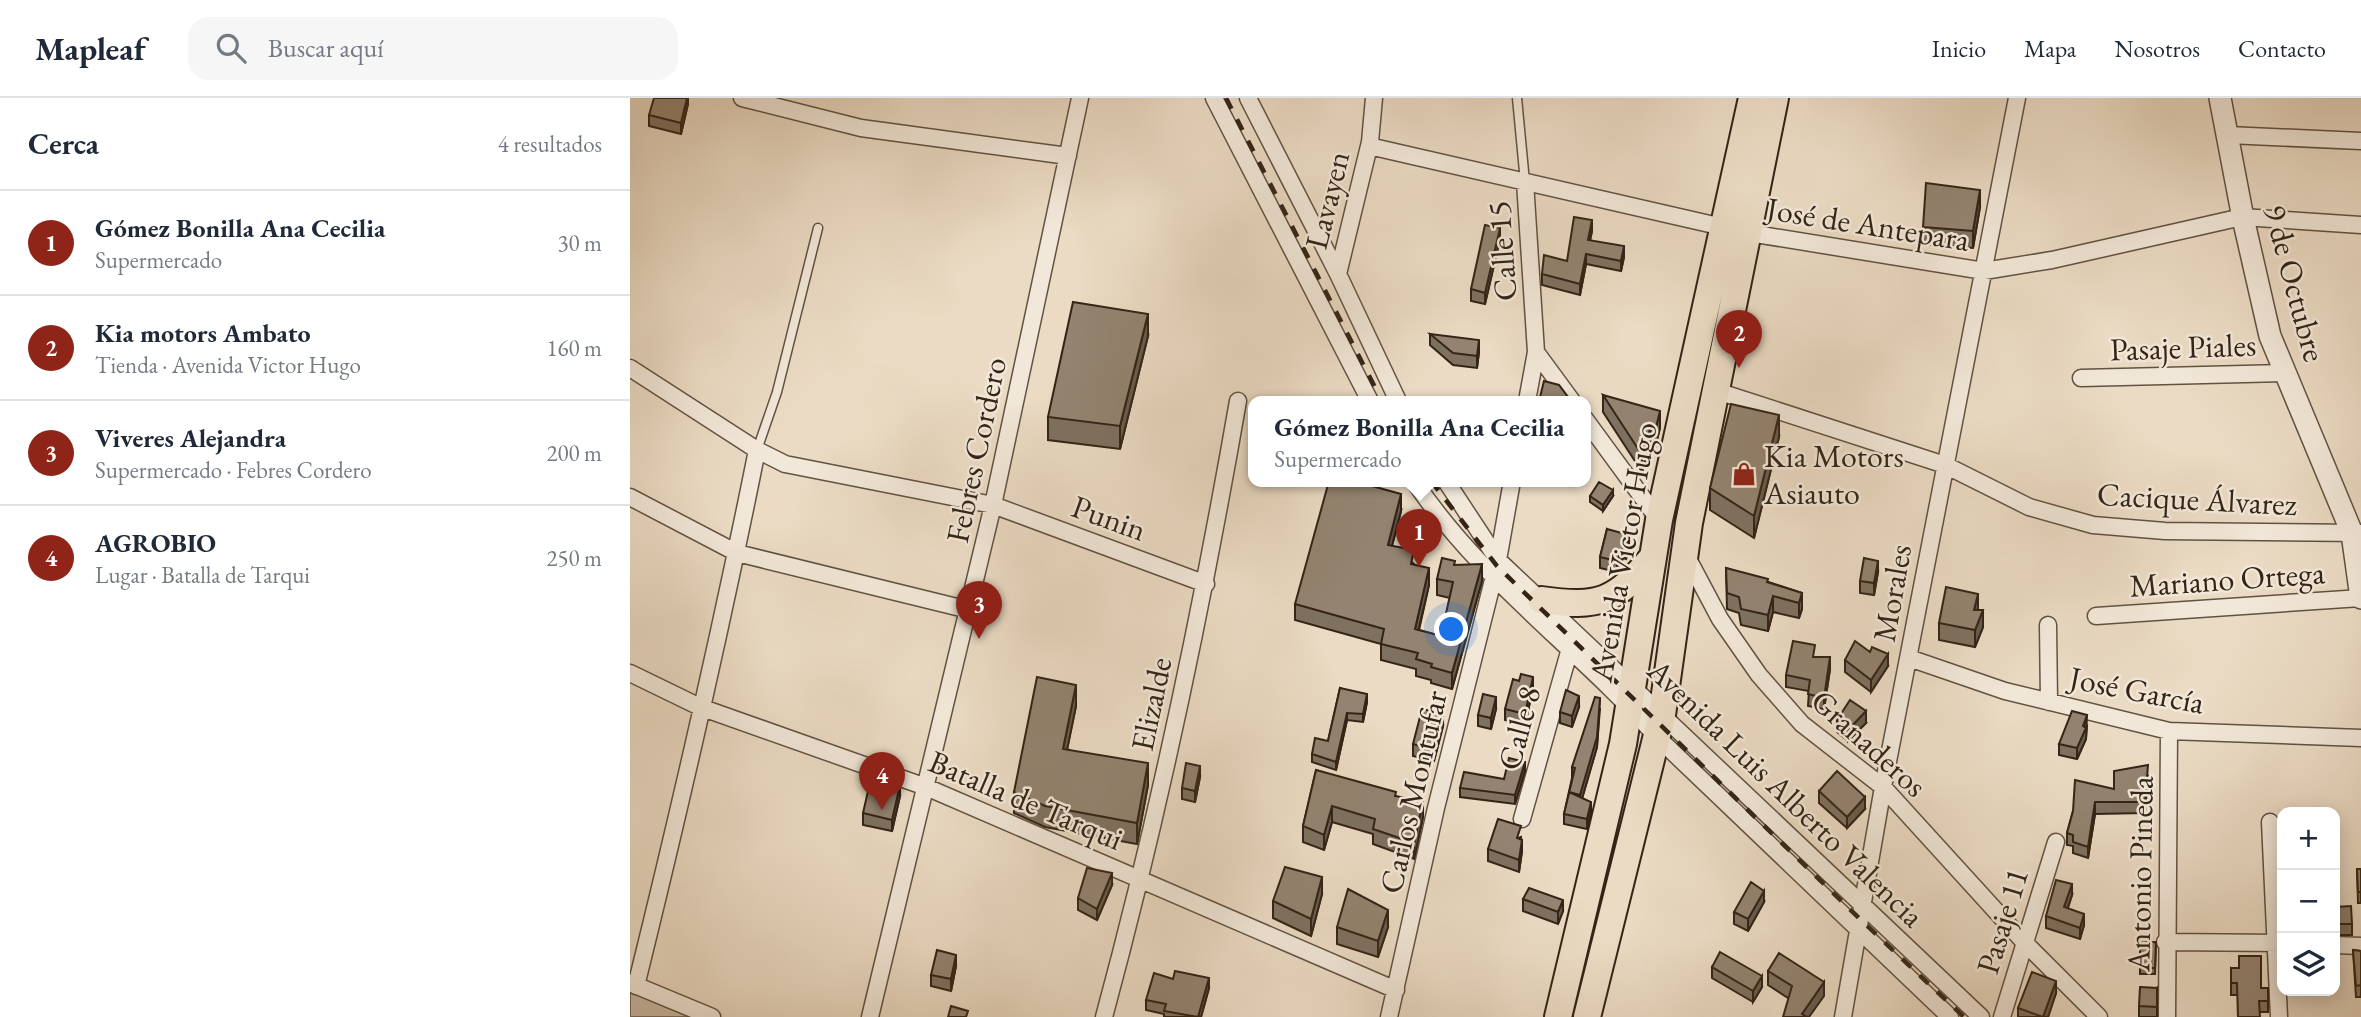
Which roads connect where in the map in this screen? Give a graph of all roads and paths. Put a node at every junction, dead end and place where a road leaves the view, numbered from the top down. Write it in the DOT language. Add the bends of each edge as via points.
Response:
graph roads {
  1 [pos="741,98"];
  2 [pos="1080,98"];
  3 [pos="1214,98"];
  4 [pos="1248,98"];
  5 [pos="1374,98"];
  6 [pos="1517,98"];
  7 [pos="1752,98"];
  8 [pos="1775,98"];
  9 [pos="2017,98"];
  10 [pos="2220,98"];
  11 [pos="2228,135"];
  12 [pos="2361,141"];
  13 [pos="1369,146"];
  14 [pos="1068,156"];
  15 [pos="1525,182"];
  16 [pos="2242,217"];
  17 [pos="2361,225"];
  18 [pos="1722,227"];
  19 [pos="818,228"];
  20 [pos="1749,233"];
  21 [pos="1984,271"];
  22 [pos="1338,274"];
  23 [pos="1536,352"];
  24 [pos="630,368"];
  25 [pos="2285,373"];
  26 [pos="2081,378"];
  27 [pos="1717,391"];
  28 [pos="1367,396"];
  29 [pos="1396,396"];
  30 [pos="1528,396"];
  31 [pos="1568,396"];
  32 [pos="1238,401"];
  33 [pos="1591,427"];
  34 [pos="757,450"];
  35 [pos="1945,465"];
  36 [pos="1418,487"];
  37 [pos="1450,487"];
  38 [pos="1512,487"];
  39 [pos="630,497"];
  40 [pos="993,505"];
  41 [pos="1659,520"];
  42 [pos="2357,533"];
  43 [pos="1684,552"];
  44 [pos="737,553"];
  45 [pos="1653,556"];
  46 [pos="1498,561"];
  47 [pos="1493,580"];
  48 [pos="1206,584"];
  49 [pos="2361,598"];
  50 [pos="1541,600"];
  51 [pos="969,610"];
  52 [pos="2096,616"];
  53 [pos="2048,625"];
  54 [pos="1569,652"];
  55 [pos="1909,657"];
  56 [pos="630,673"];
  57 [pos="1630,695"];
  58 [pos="2049,702"];
  59 [pos="700,707"];
  60 [pos="1659,726"];
  61 [pos="2169,732"];
  62 [pos="2361,738"];
  63 [pos="1883,786"];
  64 [pos="926,787"];
  65 [pos="1522,820"];
  66 [pos="2270,822"];
  67 [pos="2056,842"];
  68 [pos="1142,878"];
  69 [pos="1863,908"];
  70 [pos="1859,932"];
  71 [pos="2278,933"];
  72 [pos="2165,942"];
  73 [pos="2025,943"];
  74 [pos="2277,943"];
  75 [pos="2340,945"];
  76 [pos="2361,946"];
  77 [pos="633,985"];
  78 [pos="1396,990"];
  79 [pos="2280,996"];
  80 [pos="712,1017"];
  81 [pos="870,1017"];
  82 [pos="1104,1017"];
  83 [pos="1389,1017"];
  84 [pos="1559,1017"];
  85 [pos="1587,1017"];
  86 [pos="1843,1017"];
  87 [pos="1950,1017"];
  88 [pos="1981,1017"];
  89 [pos="2002,1017"];
  90 [pos="2099,1017"];
  91 [pos="2167,1017"];
  92 [pos="2280,1017"];
  1 -- 14 [label="street" via="861,128"];
  2 -- 14 [label="street, Febres Cordero"];
  3 -- 28 [label="street"];
  4 -- 22 [label="street"];
  5 -- 13 [label="street, Lavayen"];
  6 -- 15 [label="lane, Calle 15"];
  7 -- 18 [label="main road, Avenida Victor Hugo"];
  8 -- 20 [label="main road, Avenida Victor Hugo"];
  9 -- 21 [label="street, Morales"];
  10 -- 11 [label="street, 9 de Octubre"];
  11 -- 12 [label="street"];
  11 -- 16 [label="street, 9 de Octubre"];
  13 -- 15 [label="street, José de Antepara"];
  13 -- 22 [label="street, Lavayen"];
  14 -- 40 [label="street, Febres Cordero"];
  15 -- 18 [label="street, José de Antepara"];
  15 -- 23 [label="street, Calle 15"];
  16 -- 17 [label="street, José de Antepara"];
  16 -- 21 [label="street, José de Antepara"];
  16 -- 25 [label="street, 9 de Octubre" via="2270,336"];
  18 -- 20 [label="street, José de Antepara"];
  18 -- 41 [label="main road, Avenida Victor Hugo"];
  19 -- 34 [label="lane" via="777,392"];
  20 -- 21 [label="street, José de Antepara"];
  20 -- 27 [label="main road, Avenida Victor Hugo"];
  21 -- 35 [label="street, Morales"];
  22 -- 29 [label="street"];
  23 -- 30 [label="street, Calle 15"];
  23 -- 31 [label="street"];
  24 -- 34 [label="street, Punin"];
  25 -- 26 [label="street, Pasaje Piales"];
  25 -- 42 [label="street, 9 de Octubre"];
  27 -- 35 [label="street, Cacique Álvarez"];
  27 -- 43 [label="main road, Avenida Victor Hugo"];
  32 -- 48 [label="street, Elizalde"];
  33 -- 41 [label="street"];
  34 -- 40 [label="street, Punin" via="785,464"];
  34 -- 44 [label="street"];
  35 -- 42 [label="street, Cacique Álvarez" via="2029,506 2093,525 2165,531"];
  35 -- 55 [label="street, Morales"];
  36 -- 47 [label="street, Avenida Luis Alberto Valencia"];
  37 -- 46 [label="street, Avenida Luis Alberto Valencia"];
  38 -- 46 [label="street"];
  39 -- 44 [label="street"];
  40 -- 48 [label="street, Punin"];
  40 -- 51 [label="street, Febres Cordero"];
  41 -- 45 [label="main road, Avenida Victor Hugo"];
  42 -- 49 [label="street, 9 de Octubre"];
  43 -- 60 [label="main road, Avenida Victor Hugo"];
  43 -- 63 [label="street, Granaderos" via="1720,620 1759,675 1802,724"];
  44 -- 51 [label="street"];
  44 -- 59 [label="street"];
  45 -- 50 [label="main road" via="1621,590 1597,603"];
  45 -- 57 [label="main road, Avenida Victor Hugo"];
  46 -- 50 [label="street, Avenida Luis Alberto Valencia"];
  47 -- 54 [label="street, Avenida Luis Alberto Valencia"];
  47 -- 78 [label="street, Carlos Montufar" via="1430,806"];
  48 -- 68 [label="street, Elizalde"];
  49 -- 52 [label="street, Mariano Ortega"];
  50 -- 57 [label="street, Avenida Luis Alberto Valencia"];
  51 -- 64 [label="street, Febres Cordero"];
  53 -- 58 [label="street"];
  54 -- 57 [label="street, Avenida Luis Alberto Valencia"];
  54 -- 65 [label="street, Calle 8"];
  55 -- 58 [label="street, José García"];
  55 -- 63 [label="street, Morales"];
  56 -- 59 [label="street, Batalla de Tarqui"];
  57 -- 60 [label="street, Avenida Luis Alberto Valencia"];
  57 -- 60 [label="street, Avenida Luis Alberto Valencia"];
  57 -- 84 [label="main road, Avenida Victor Hugo"];
  58 -- 61 [label="street, José García"];
  59 -- 64 [label="street, Batalla de Tarqui"];
  59 -- 77 [label="street" via="666,866"];
  60 -- 69 [label="street, Avenida Luis Alberto Valencia"];
  60 -- 70 [label="street, Avenida Luis Alberto Valencia"];
  60 -- 85 [label="main road, Avenida Victor Hugo"];
  61 -- 62 [label="street, José García"];
  61 -- 72 [label="street, Antonio Pineda"];
  63 -- 69 [label="street, Morales"];
  63 -- 73 [label="street, Granaderos"];
  64 -- 68 [label="street, Batalla de Tarqui"];
  64 -- 81 [label="street, Febres Cordero"];
  66 -- 71 [label="street"];
  67 -- 73 [label="street, Pasaje 11"];
  68 -- 78 [label="street, Batalla de Tarqui"];
  68 -- 82 [label="street, Elizalde"];
  69 -- 70 [label="street, Morales"];
  69 -- 88 [label="street, Avenida Luis Alberto Valencia"];
  70 -- 86 [label="street, Morales"];
  70 -- 87 [label="street, Avenida Luis Alberto Valencia"];
  72 -- 74 [label="street"];
  72 -- 91 [label="street, Antonio Pineda"];
  73 -- 89 [label="street, Pasaje 11"];
  73 -- 90 [label="street, Granaderos"];
  75 -- 76 [label="street"];
  77 -- 80 [label="street"];
  78 -- 83 [label="street, Carlos Montufar"];
  79 -- 92 [label="street"];
}
